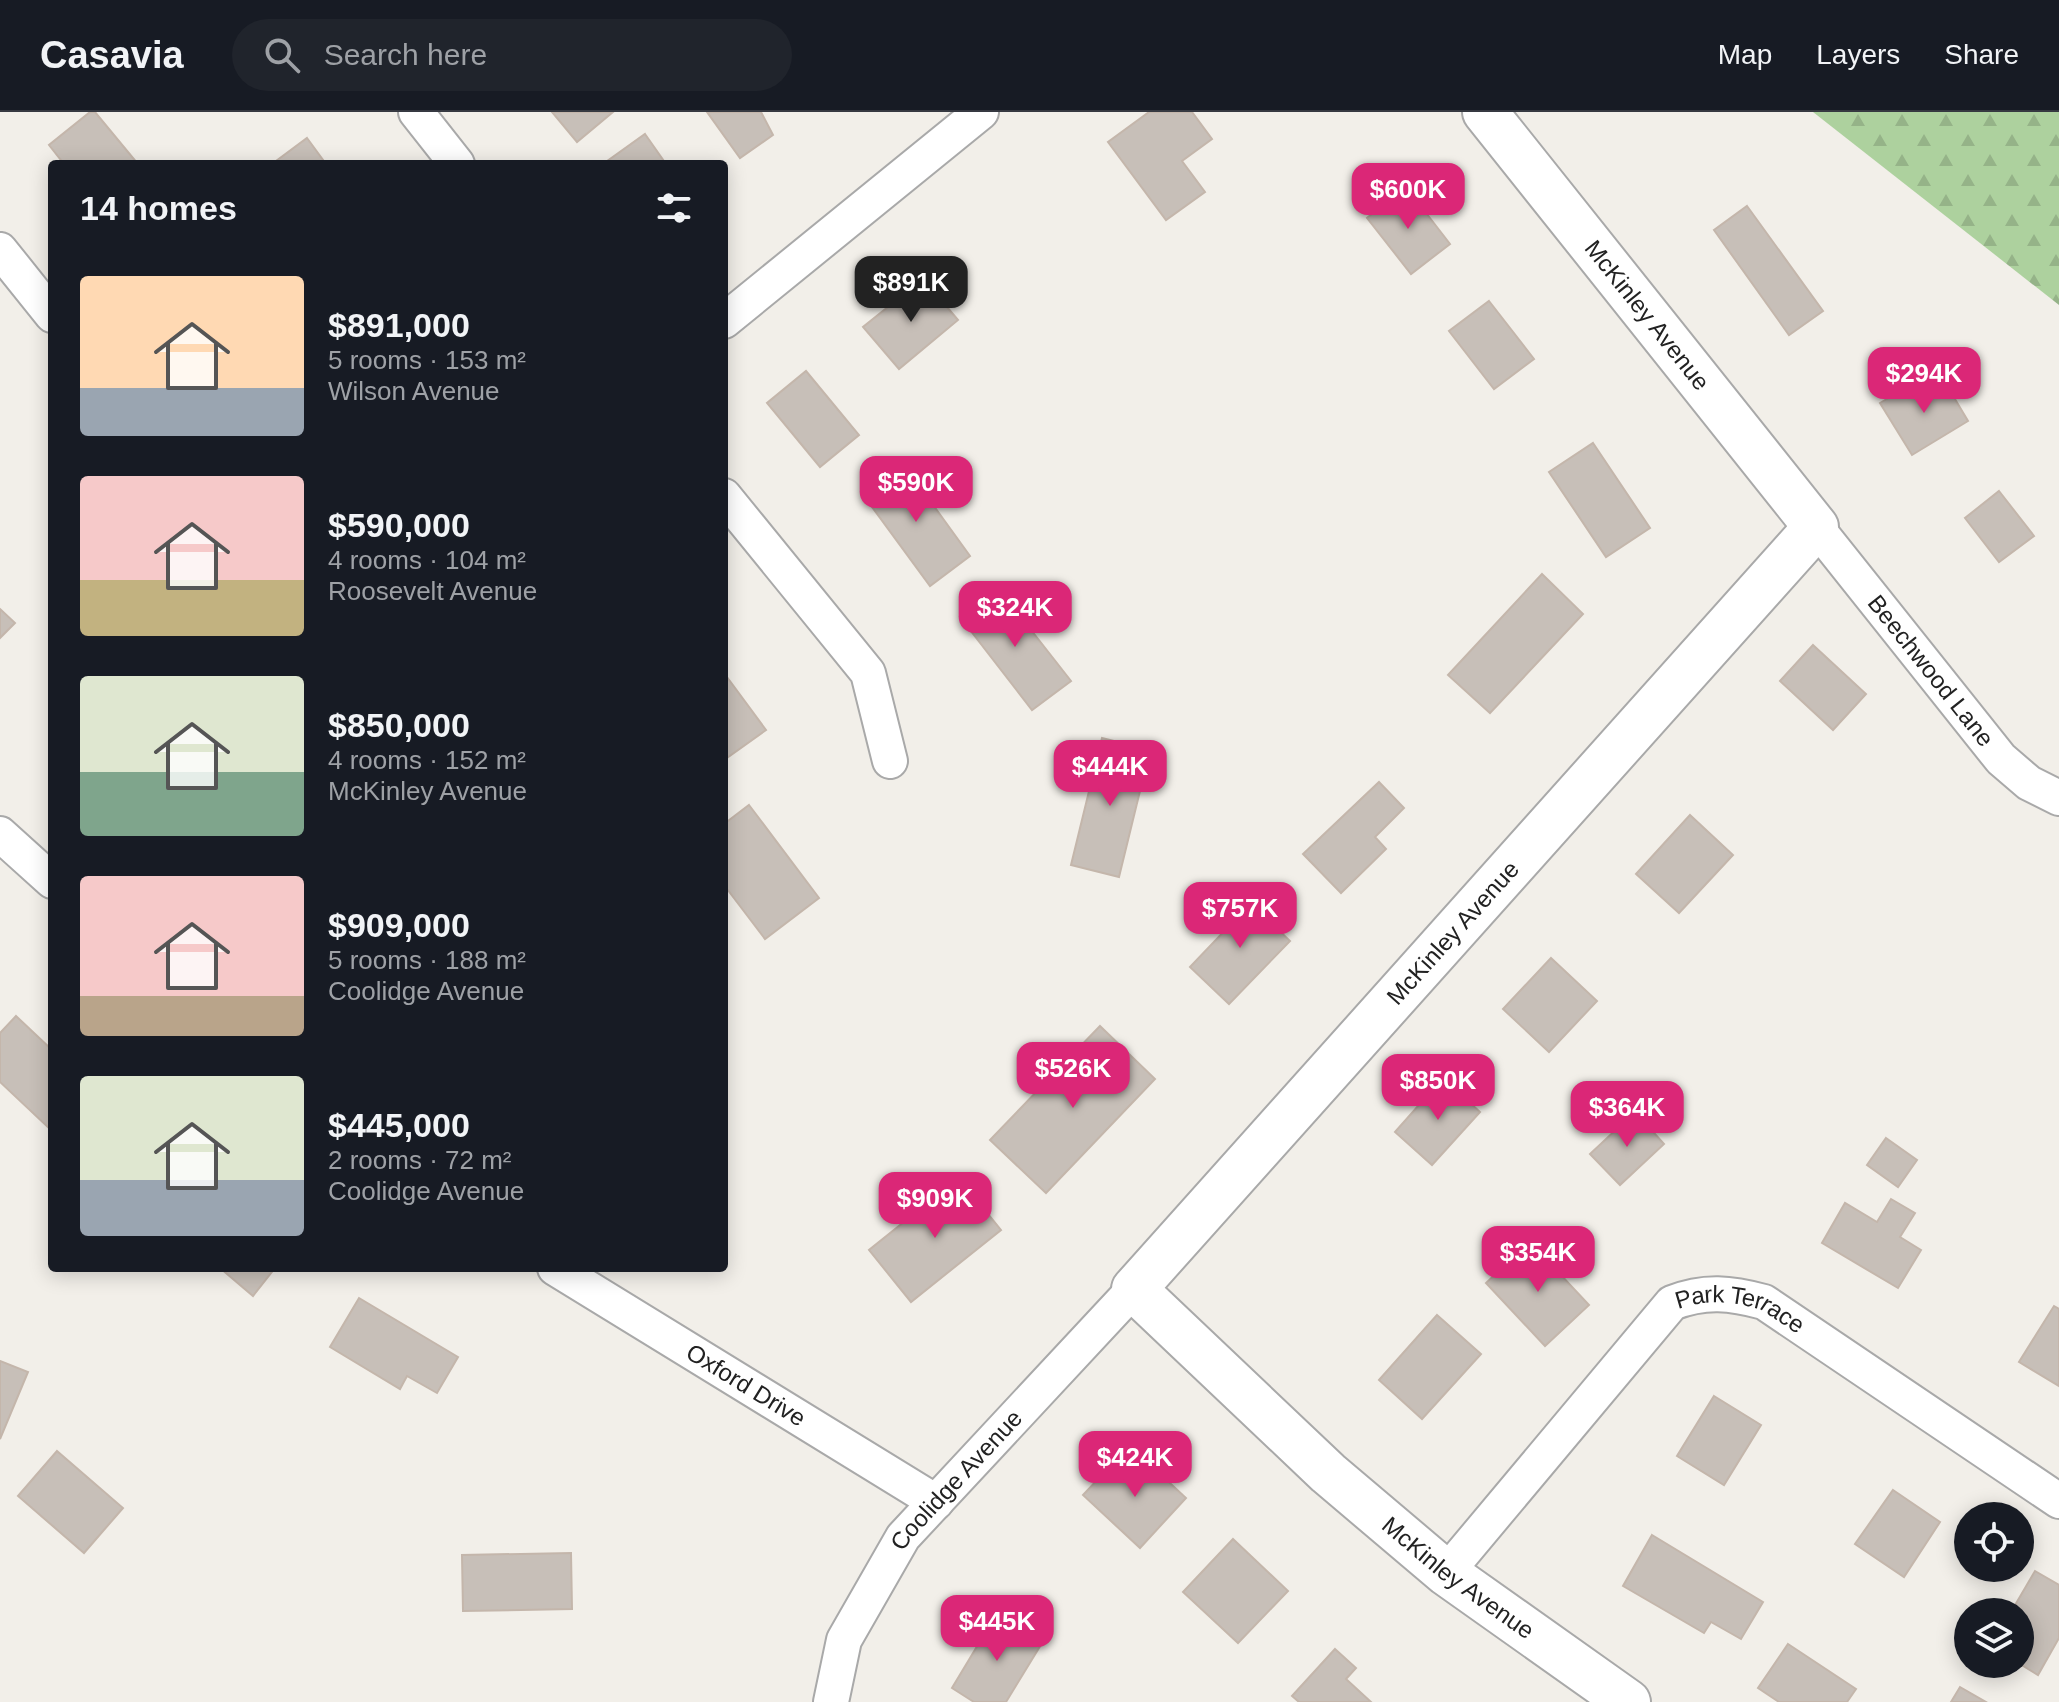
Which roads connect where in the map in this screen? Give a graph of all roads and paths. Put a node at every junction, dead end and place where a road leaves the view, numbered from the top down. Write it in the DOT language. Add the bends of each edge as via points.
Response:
graph roads {
  1 [pos="416,112"];
  2 [pos="981,112"];
  3 [pos="1485,112"];
  4 [pos="454,160"];
  5 [pos="0,250"];
  6 [pos="48,310"];
  7 [pos="728,318"];
  8 [pos="728,501"];
  9 [pos="1816,527"];
  10 [pos="890,761"];
  11 [pos="2059,798"];
  12 [pos="3,842"];
  13 [pos="48,878"];
  14 [pos="562,1272"];
  15 [pos="1134,1289"];
  16 [pos="2059,1501"];
  17 [pos="936,1502"];
  18 [pos="1446,1573"];
  19 [pos="831,1702"];
  20 [pos="1628,1702"];
  1 -- 4 [label="street"];
  2 -- 7 [label="street"];
  3 -- 9 [label="street, McKinley Avenue"];
  5 -- 6 [label="street"];
  8 -- 10 [label="street" via="868,673"];
  9 -- 11 [label="street, Beechwood Lane" via="2001,759 2029,783"];
  9 -- 15 [label="street, McKinley Avenue"];
  12 -- 13 [label="street"];
  14 -- 17 [label="street, Oxford Drive"];
  15 -- 17 [label="street, Coolidge Avenue"];
  15 -- 18 [label="street, McKinley Avenue" via="1328,1473"];
  16 -- 18 [label="street, Park Terrace" via="1764,1302 1704,1294 1672,1303"];
  17 -- 19 [label="street, Coolidge Avenue" via="903,1537 844,1640"];
  18 -- 20 [label="street, McKinley Avenue"];
}
